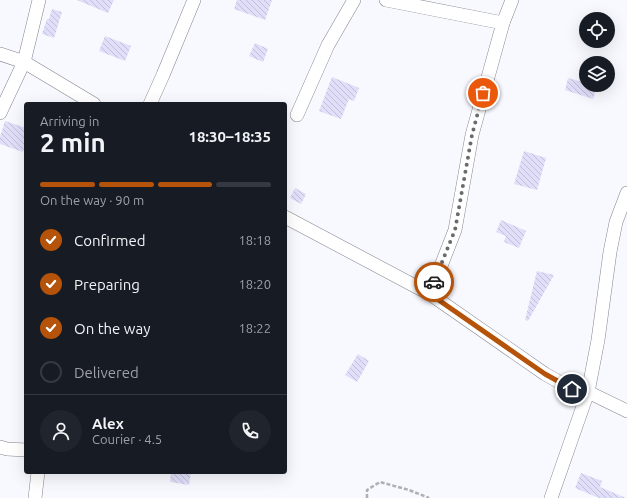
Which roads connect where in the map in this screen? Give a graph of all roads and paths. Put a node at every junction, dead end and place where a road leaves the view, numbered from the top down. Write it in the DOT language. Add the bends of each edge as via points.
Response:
graph roads {
  1 [pos="39,0"];
  2 [pos="194,0"];
  3 [pos="354,0"];
  4 [pos="386,0"];
  5 [pos="512,0"];
  6 [pos="503,23"];
  7 [pos="0,54"];
  8 [pos="24,62"];
  9 [pos="91,102"];
  10 [pos="151,102"];
  11 [pos="0,113"];
  12 [pos="297,115"];
  13 [pos="627,193"];
  14 [pos="287,218"];
  15 [pos="430,294"];
  16 [pos="588,392"];
  17 [pos="627,411"];
  18 [pos="0,447"];
  19 [pos="24,450"];
  20 [pos="38,474"];
  21 [pos="35,498"];
  22 [pos="367,498"];
  23 [pos="429,498"];
  24 [pos="551,498"];
  1 -- 8 [label="street"];
  2 -- 10 [label="street"];
  3 -- 12 [label="street" via="328,45"];
  4 -- 6 [label="street"];
  5 -- 6 [label="street"];
  6 -- 15 [label="street" via="472,135 455,230"];
  7 -- 8 [label="street"];
  8 -- 9 [label="street"];
  8 -- 11 [label="street"];
  13 -- 16 [label="street" via="616,222 610,252"];
  14 -- 15 [label="street"];
  15 -- 16 [label="street" via="545,374 572,389"];
  16 -- 17 [label="street"];
  16 -- 24 [label="street"];
  18 -- 19 [label="street"];
  20 -- 21 [label="street"];
  22 -- 23 [label="path" via="367,490 380,482"];
}
